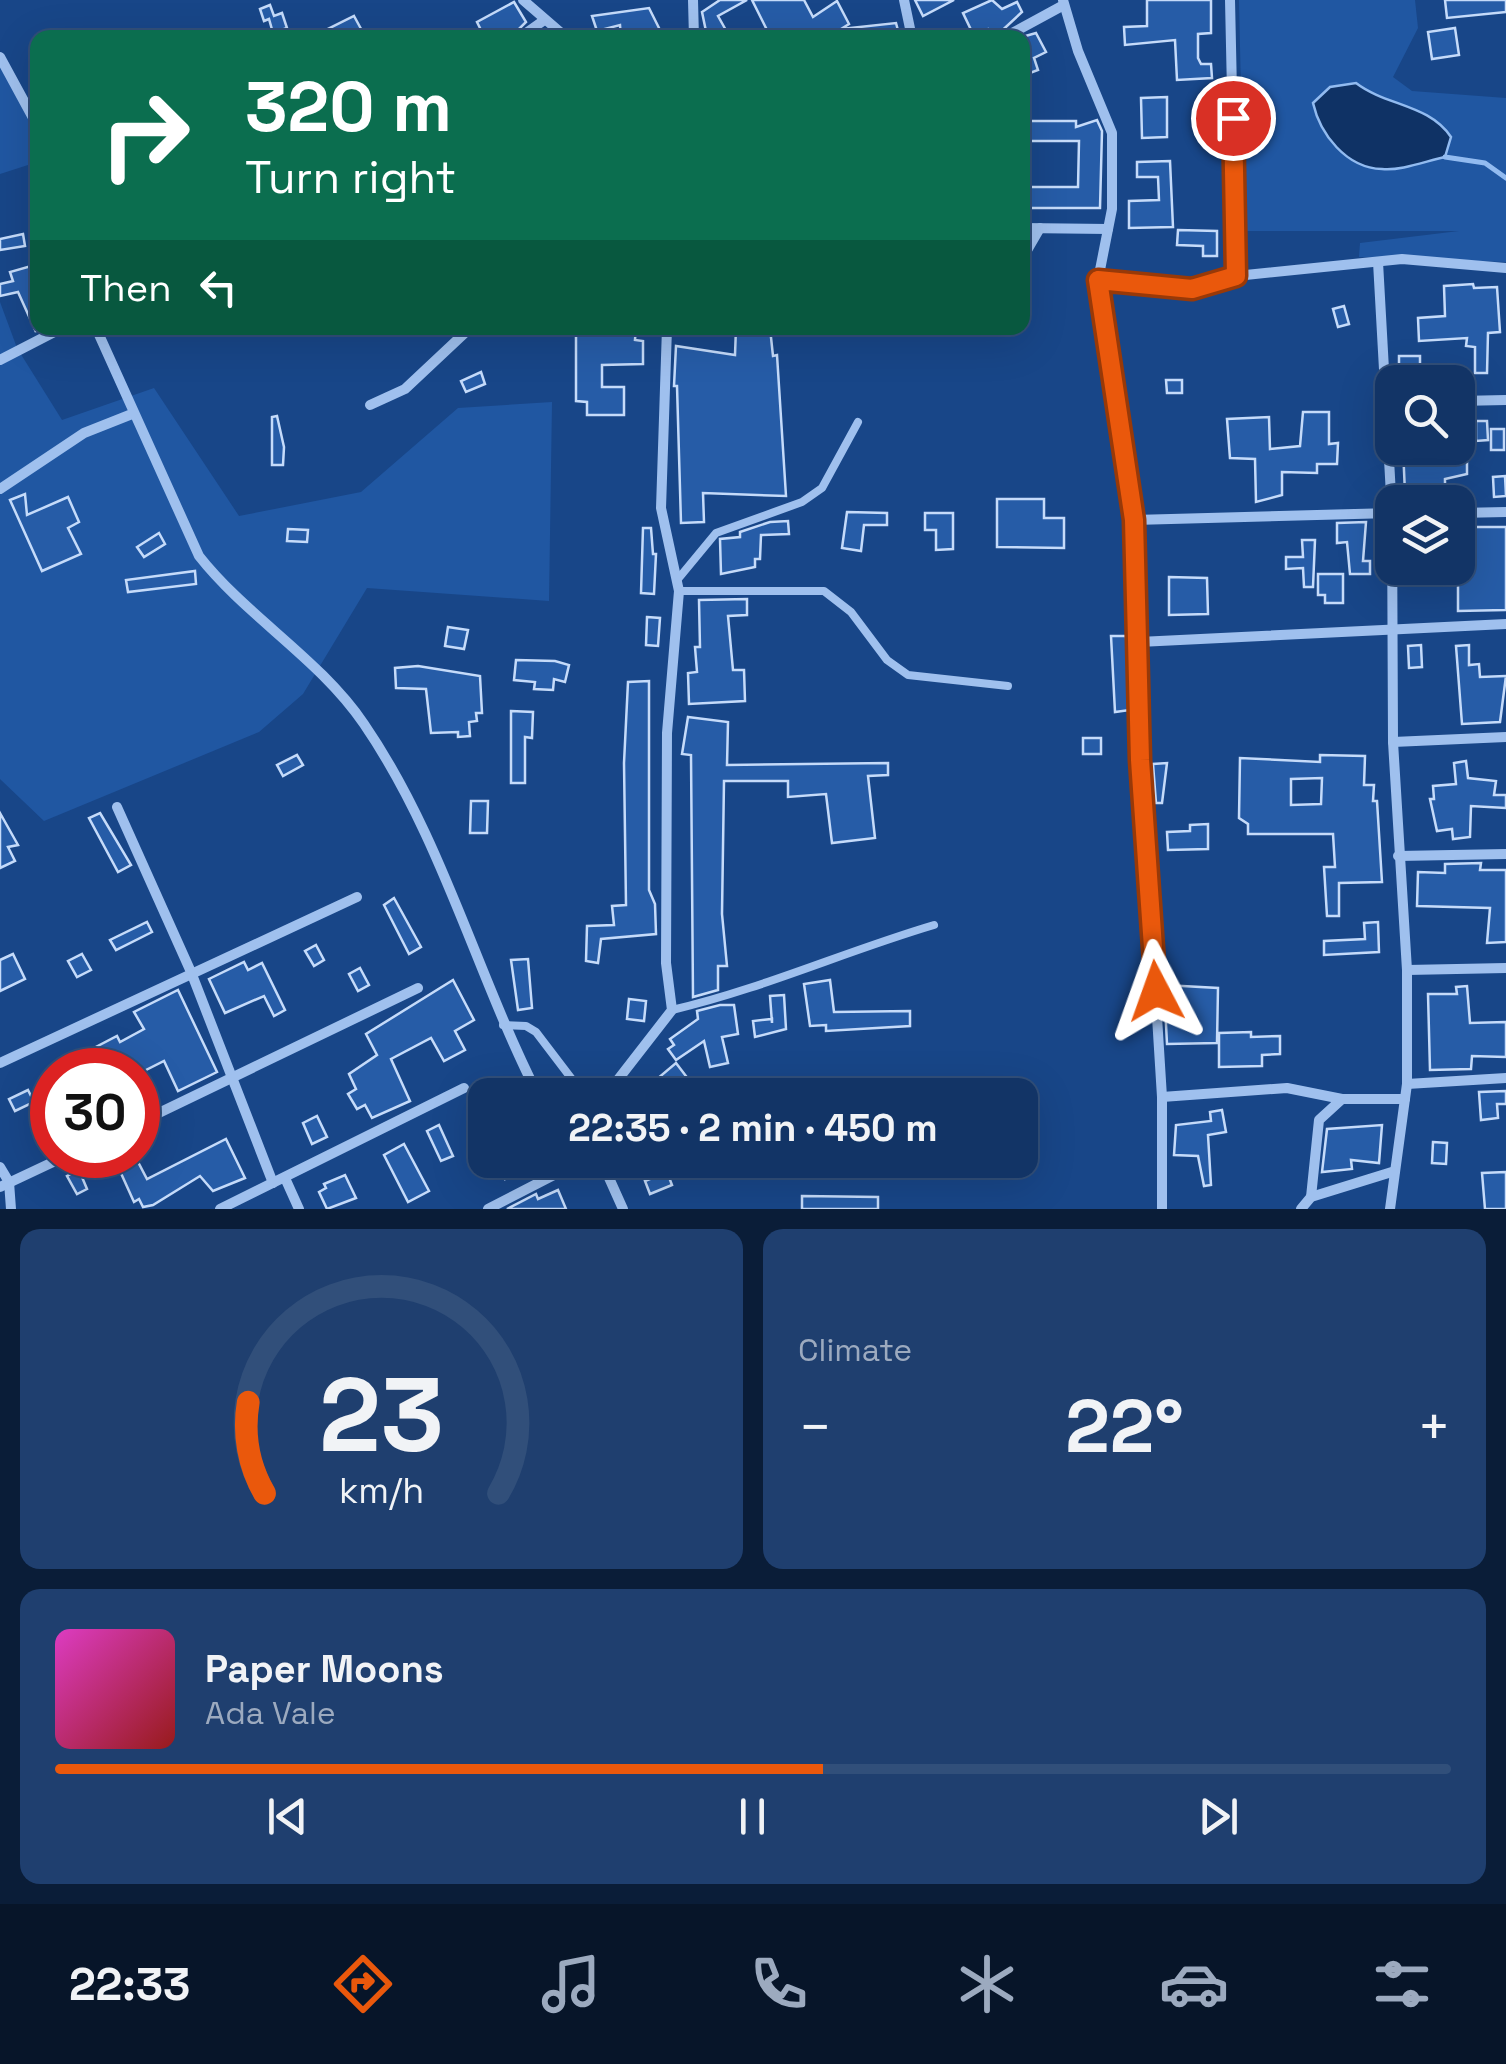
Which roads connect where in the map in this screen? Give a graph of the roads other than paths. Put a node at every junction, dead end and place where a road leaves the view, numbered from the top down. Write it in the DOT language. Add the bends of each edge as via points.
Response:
graph roads {
  1 [pos="523,0"];
  2 [pos="693,0"];
  3 [pos="904,0"];
  4 [pos="1230,0"];
  5 [pos="1057,3"];
  6 [pos="543,21"];
  7 [pos="530,30"];
  8 [pos="556,30"];
  9 [pos="694,30"];
  10 [pos="910,30"];
  11 [pos="1016,30"];
  12 [pos="0,57"];
  13 [pos="30,113"];
  14 [pos="1030,228"];
  15 [pos="1040,228"];
  16 [pos="1108,229"];
  17 [pos="1030,245"];
  18 [pos="1378,262"];
  19 [pos="1506,268"];
  20 [pos="1236,276"];
  21 [pos="1098,280"];
  22 [pos="48,335"];
  23 [pos="99,335"];
  24 [pos="462,335"];
  25 [pos="667,335"];
  26 [pos="0,360"];
  27 [pos="1386,365"];
  28 [pos="1506,400"];
  29 [pos="1475,401"];
  30 [pos="370,405"];
  31 [pos="132,414"];
  32 [pos="858,422"];
  33 [pos="0,489"];
  34 [pos="1506,512"];
  35 [pos="1375,513"];
  36 [pos="1475,513"];
  37 [pos="1134,520"];
  38 [pos="679,585"];
  39 [pos="1390,585"];
  40 [pos="1506,624"];
  41 [pos="1389,632"];
  42 [pos="1139,642"];
  43 [pos="1008,686"];
  44 [pos="1506,737"];
  45 [pos="1393,742"];
  46 [pos="117,807"];
  47 [pos="1506,854"];
  48 [pos="1398,856"];
  49 [pos="357,897"];
  50 [pos="934,926"];
  51 [pos="1506,968"];
  52 [pos="1406,970"];
  53 [pos="191,972"];
  54 [pos="418,988"];
  55 [pos="672,1010"];
  56 [pos="502,1025"];
  57 [pos="0,1063"];
  58 [pos="234,1078"];
  59 [pos="529,1078"];
  60 [pos="571,1078"];
  61 [pos="619,1078"];
  62 [pos="1506,1078"];
  63 [pos="1407,1084"];
  64 [pos="464,1088"];
  65 [pos="1162,1096"];
  66 [pos="1405,1098"];
  67 [pos="1342,1099"];
  68 [pos="160,1113"];
  69 [pos="0,1166"];
  70 [pos="1395,1171"];
  71 [pos="30,1172"];
  72 [pos="545,1178"];
  73 [pos="609,1178"];
  74 [pos="279,1181"];
  75 [pos="5,1184"];
  76 [pos="1311,1197"];
  77 [pos="11,1209"];
  78 [pos="220,1209"];
  79 [pos="299,1209"];
  80 [pos="488,1209"];
  81 [pos="623,1209"];
  82 [pos="1162,1209"];
  83 [pos="1301,1209"];
  84 [pos="1390,1209"];
  1 -- 6 [label="street"];
  2 -- 9 [label="street"];
  3 -- 10 [label="street"];
  4 -- 20 [label="street"];
  5 -- 11 [label="street"];
  5 -- 16 [label="street" via="1112,133"];
  6 -- 7 [label="street"];
  6 -- 8 [label="street"];
  12 -- 13 [label="street"];
  14 -- 15 [label="street"];
  15 -- 16 [label="street"];
  15 -- 17 [label="street"];
  16 -- 21 [label="street"];
  18 -- 19 [label="street"];
  18 -- 20 [label="street"];
  18 -- 27 [label="street"];
  20 -- 21 [label="street" via="1192,289"];
  21 -- 37 [label="street"];
  22 -- 26 [label="street"];
  23 -- 31 [label="street"];
  24 -- 30 [label="street" via="405,388"];
  25 -- 38 [label="street" via="661,508"];
  28 -- 29 [label="street"];
  31 -- 33 [label="street" via="84,433"];
  31 -- 56 [label="street" via="199,556 362,720 417,810"];
  32 -- 38 [label="lane" via="822,488 802,502 716,533"];
  34 -- 36 [label="street"];
  35 -- 37 [label="street"];
  37 -- 42 [label="street"];
  38 -- 43 [label="lane" via="824,592 908,675"];
  38 -- 55 [label="street" via="666,733"];
  39 -- 41 [label="street"];
  40 -- 41 [label="street"];
  41 -- 42 [label="street"];
  41 -- 45 [label="street"];
  42 -- 65 [label="street"];
  44 -- 45 [label="street"];
  45 -- 48 [label="street"];
  46 -- 53 [label="street"];
  47 -- 48 [label="street"];
  48 -- 52 [label="street"];
  49 -- 53 [label="street"];
  50 -- 55 [label="lane"];
  51 -- 52 [label="street"];
  52 -- 63 [label="street"];
  53 -- 57 [label="street"];
  53 -- 58 [label="street"];
  54 -- 58 [label="street"];
  55 -- 61 [label="street"];
  56 -- 59 [label="street"];
  56 -- 60 [label="lane" via="536,1032"];
  58 -- 68 [label="street"];
  58 -- 74 [label="street"];
  62 -- 63 [label="street"];
  63 -- 66 [label="street"];
  64 -- 74 [label="street"];
  65 -- 67 [label="street" via="1287,1088"];
  65 -- 82 [label="street"];
  66 -- 67 [label="street"];
  66 -- 70 [label="street"];
  67 -- 76 [label="street" via="1318,1120"];
  69 -- 75 [label="street"];
  70 -- 76 [label="street"];
  70 -- 84 [label="street"];
  71 -- 75 [label="street"];
  72 -- 80 [label="street"];
  73 -- 81 [label="street"];
  74 -- 78 [label="street"];
  74 -- 79 [label="street"];
  75 -- 77 [label="street"];
  76 -- 83 [label="street"];
}
